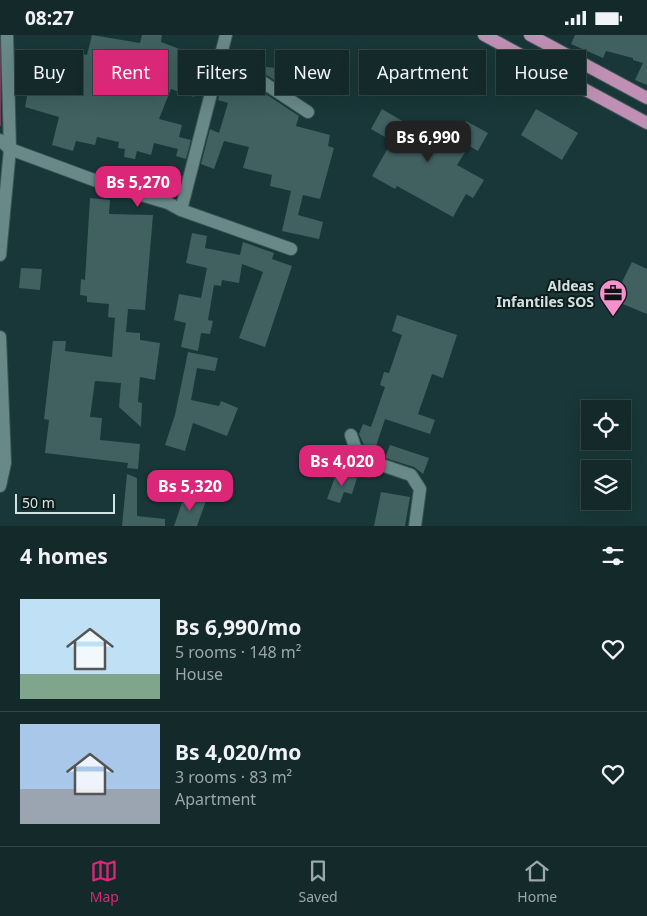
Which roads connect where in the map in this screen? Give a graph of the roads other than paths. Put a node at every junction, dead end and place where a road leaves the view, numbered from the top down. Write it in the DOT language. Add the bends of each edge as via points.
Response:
graph roads {
  1 [pos="7,35"];
  2 [pos="226,35"];
  3 [pos="484,35"];
  4 [pos="530,35"];
  5 [pos="221,50"];
  6 [pos="265,84"];
  7 [pos="210,95"];
  8 [pos="647,98"];
  9 [pos="308,112"];
  10 [pos="647,123"];
  11 [pos="0,140"];
  12 [pos="10,149"];
  13 [pos="182,210"];
  14 [pos="292,249"];
  15 [pos="0,255"];
  16 [pos="0,337"];
  17 [pos="2,432"];
  18 [pos="351,435"];
  19 [pos="0,486"];
  20 [pos="415,526"];
  1 -- 12 [label="street"];
  2 -- 5 [label="street"];
  3 -- 10 [label="main road"];
  4 -- 8 [label="main road"];
  6 -- 9 [label="street"];
  7 -- 13 [label="street"];
  11 -- 12 [label="street"];
  12 -- 13 [label="street"];
  12 -- 15 [label="street"];
  13 -- 14 [label="street"];
  16 -- 17 [label="street"];
  17 -- 19 [label="street" via="5,463"];
  18 -- 20 [label="street" via="355,447 367,460 411,475 420,489"];
}
